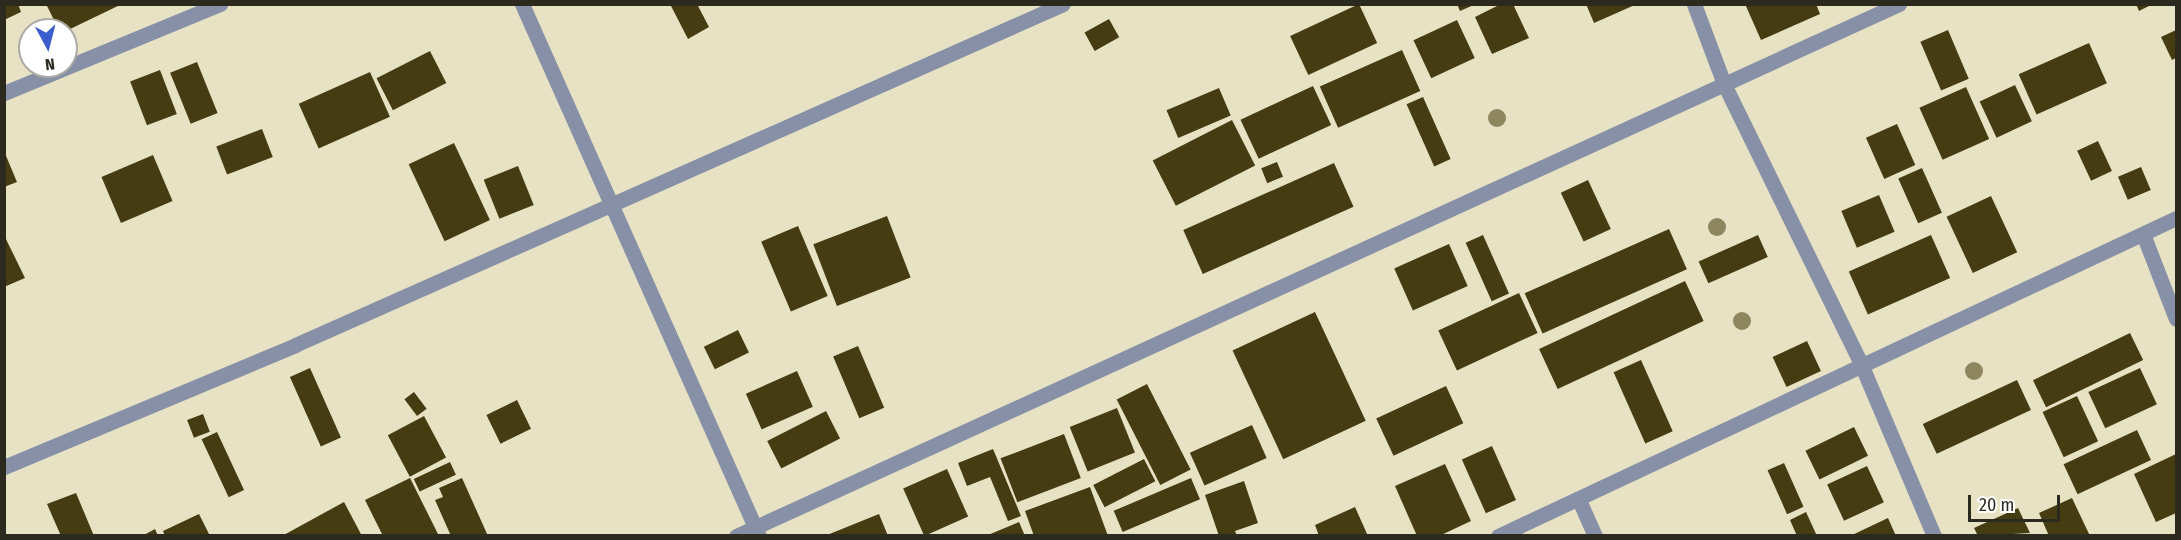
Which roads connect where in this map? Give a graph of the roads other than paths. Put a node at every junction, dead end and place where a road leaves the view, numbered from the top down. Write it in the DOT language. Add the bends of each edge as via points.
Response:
graph roads {
  1 [pos="220,4"];
  2 [pos="522,4"];
  3 [pos="1063,4"];
  4 [pos="1694,4"];
  5 [pos="1899,4"];
  6 [pos="1724,84"];
  7 [pos="4,93"];
  8 [pos="610,202"];
  9 [pos="2176,218"];
  10 [pos="2143,234"];
  11 [pos="2176,319"];
  12 [pos="1861,364"];
  13 [pos="4,467"];
  14 [pos="1579,500"];
  15 [pos="757,531"];
  16 [pos="736,536"];
  17 [pos="1498,536"];
  18 [pos="1595,536"];
  19 [pos="1934,536"];
  1 -- 7 [label="street"];
  2 -- 8 [label="street"];
  3 -- 8 [label="street"];
  4 -- 6 [label="street"];
  5 -- 6 [label="street"];
  6 -- 12 [label="street"];
  6 -- 15 [label="street"];
  8 -- 13 [label="street" via="295,345"];
  8 -- 15 [label="street"];
  9 -- 10 [label="street"];
  10 -- 11 [label="street"];
  10 -- 12 [label="street"];
  12 -- 14 [label="street"];
  12 -- 19 [label="street"];
  14 -- 17 [label="street"];
  14 -- 18 [label="street"];
  15 -- 16 [label="street"];
}
